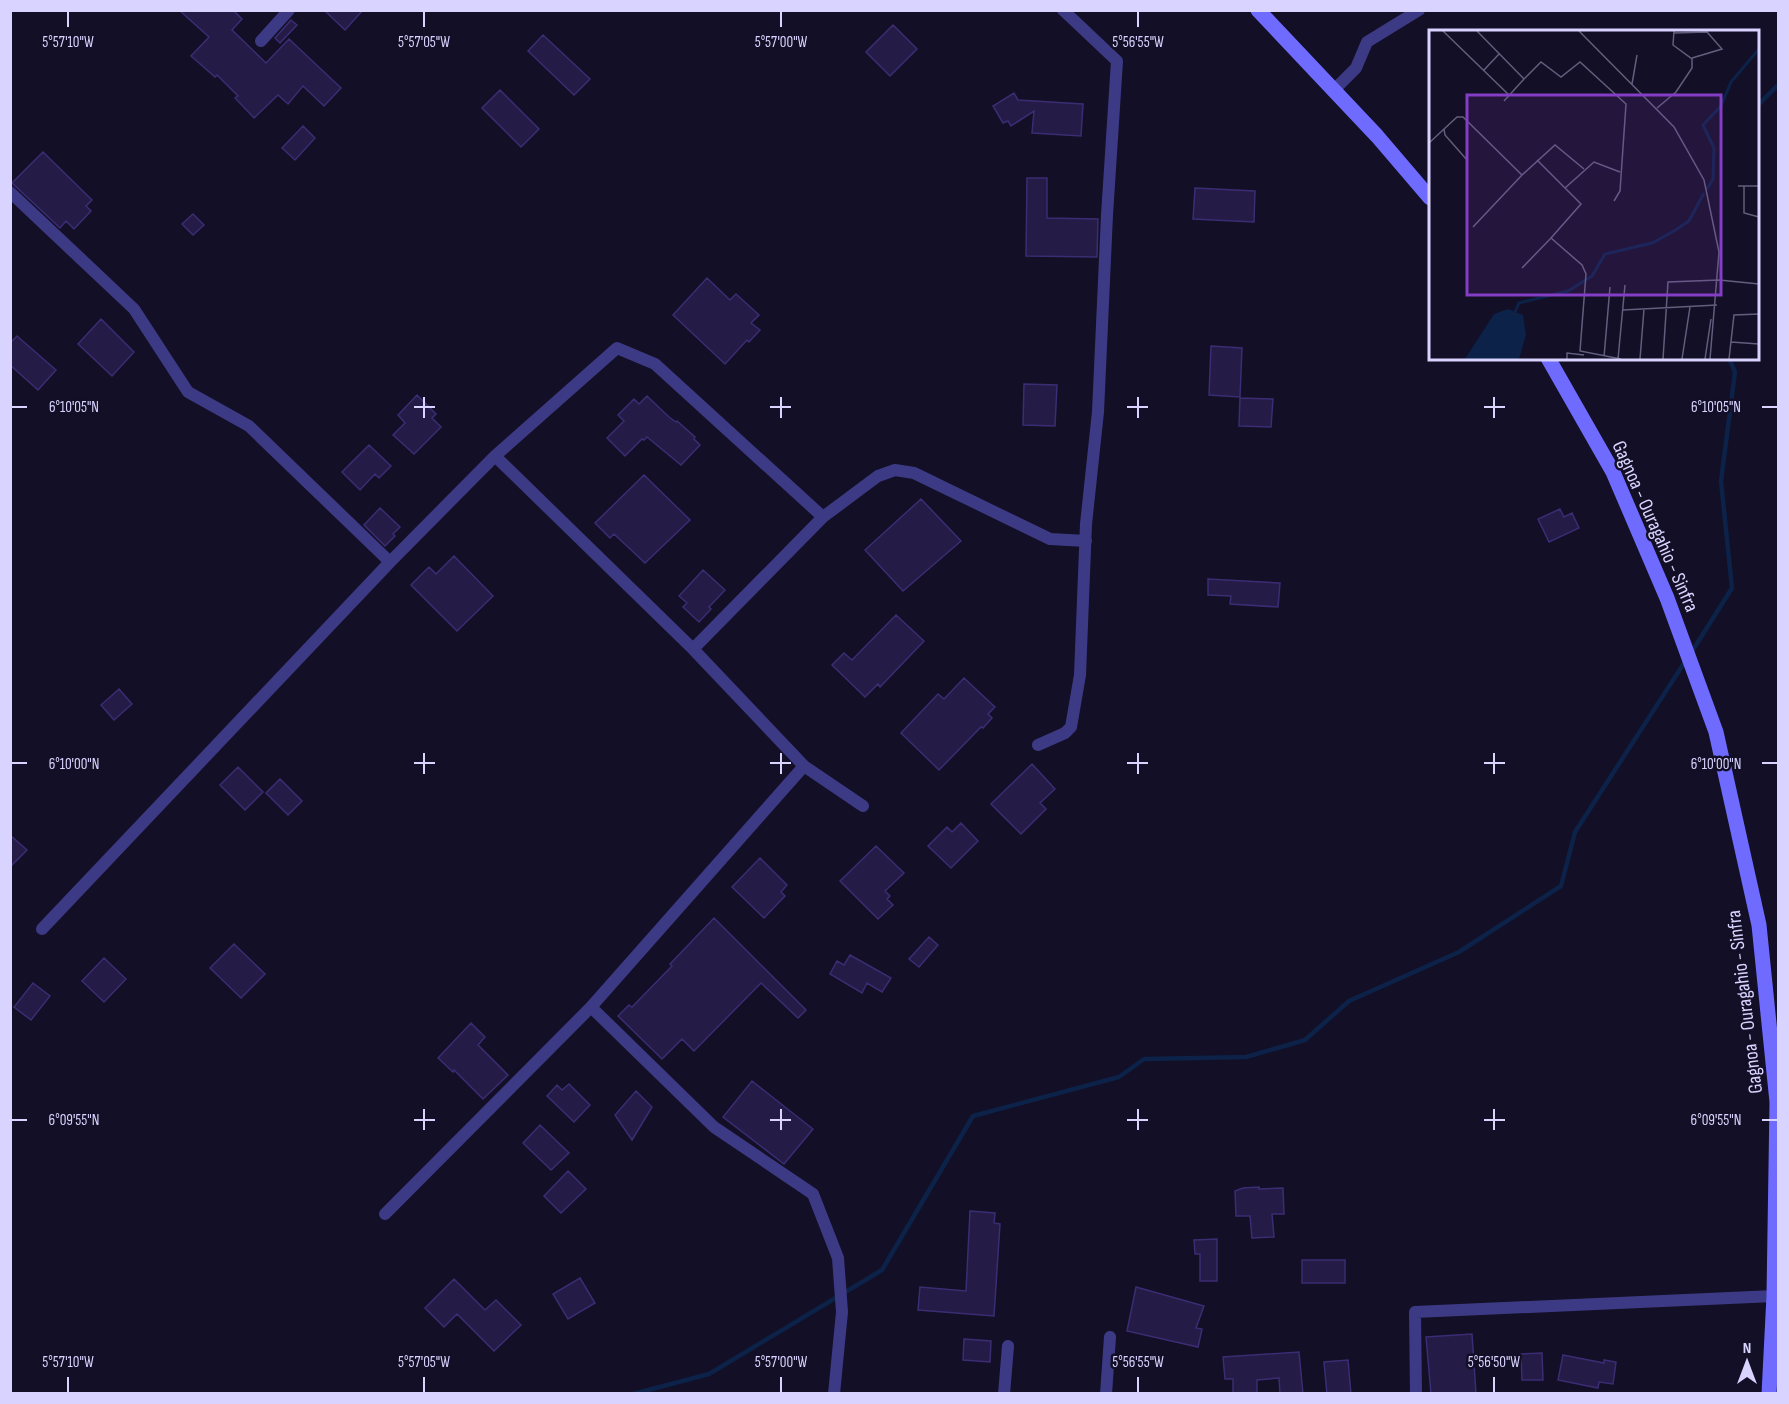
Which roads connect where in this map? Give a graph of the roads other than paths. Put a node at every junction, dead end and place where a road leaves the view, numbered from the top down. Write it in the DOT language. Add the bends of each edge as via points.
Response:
graph roads {
  1 [pos="289,10"];
  2 [pos="1063,10"];
  3 [pos="1258,10"];
  4 [pos="1419,10"];
  5 [pos="261,41"];
  6 [pos="1334,90"];
  7 [pos="10,192"];
  8 [pos="1429,196"];
  9 [pos="1549,360"];
  10 [pos="495,456"];
  11 [pos="823,516"];
  12 [pos="1086,541"];
  13 [pos="390,562"];
  14 [pos="693,650"];
  15 [pos="1038,745"];
  16 [pos="804,766"];
  17 [pos="863,806"];
  18 [pos="42,929"];
  19 [pos="591,1007"];
  20 [pos="386,1214"];
  21 [pos="1776,1297"];
  22 [pos="1110,1337"];
  23 [pos="1008,1346"];
  24 [pos="834,1394"];
  25 [pos="1004,1394"];
  26 [pos="1106,1394"];
  27 [pos="1416,1394"];
  28 [pos="1768,1394"];
  1 -- 5 [label="street"];
  2 -- 12 [label="street" via="1118,61 1098,412"];
  3 -- 6 [label="main road"];
  4 -- 6 [label="street" via="1367,42 1356,68"];
  6 -- 8 [label="main road"];
  7 -- 13 [label="street" via="134,309 188,392 249,426"];
  9 -- 21 [label="main road, Gagnoa - Ouragahio - Sinfra" via="1613,472 1667,598 1716,732 1758,925 1776,1090"];
  10 -- 11 [label="street" via="617,348 655,364"];
  10 -- 13 [label="street"];
  10 -- 14 [label="street"];
  11 -- 12 [label="street" via="878,476 895,470 914,473 1050,539"];
  11 -- 14 [label="street"];
  12 -- 15 [label="street" via="1080,675 1071,727"];
  13 -- 18 [label="street"];
  14 -- 16 [label="street"];
  16 -- 17 [label="street"];
  16 -- 19 [label="street"];
  19 -- 20 [label="street"];
  19 -- 24 [label="street" via="714,1126 813,1194 838,1258 842,1312"];
  21 -- 27 [label="street" via="1415,1312"];
  21 -- 28 [label="main road, Gagnoa - Ouragahio - Sinfra"];
  22 -- 26 [label="street"];
  23 -- 25 [label="street"];
}
